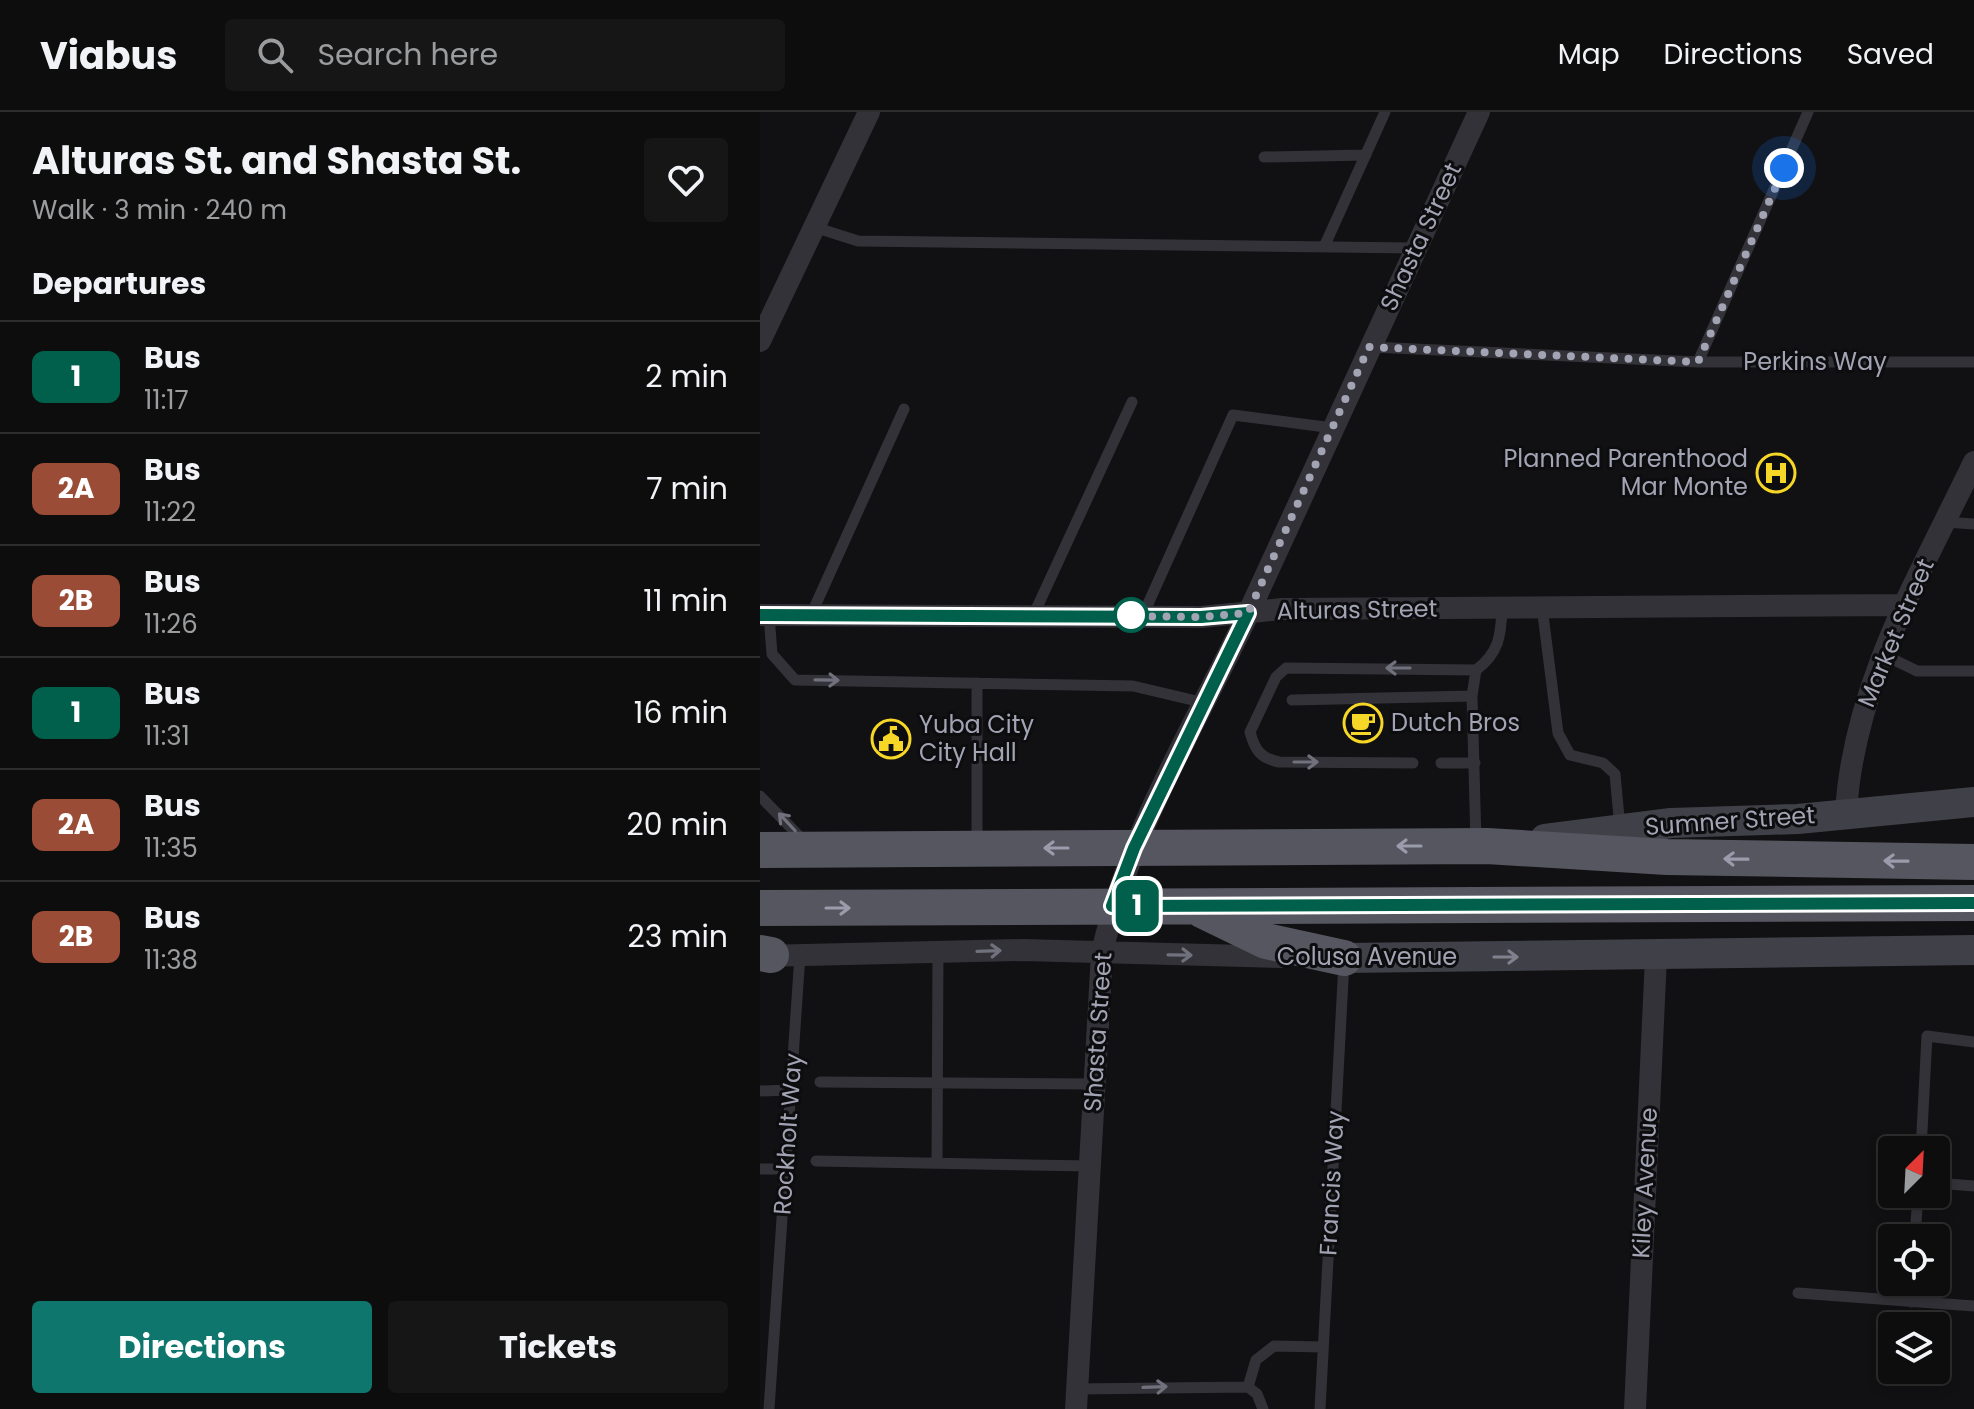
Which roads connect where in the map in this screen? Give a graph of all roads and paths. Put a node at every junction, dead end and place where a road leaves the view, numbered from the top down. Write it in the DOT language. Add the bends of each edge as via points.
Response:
graph roads {
  1 [pos="869,112"];
  2 [pos="1385,112"];
  3 [pos="1479,112"];
  4 [pos="1808,112"];
  5 [pos="1366,155"];
  6 [pos="1264,157"];
  7 [pos="814,227"];
  8 [pos="1324,247"];
  9 [pos="1415,248"];
  10 [pos="760,341"];
  11 [pos="1369,347"];
  12 [pos="1698,362"];
  13 [pos="1974,362"];
  14 [pos="1132,402"];
  15 [pos="904,409"];
  16 [pos="1333,428"];
  17 [pos="1974,462"];
  18 [pos="1945,522"];
  19 [pos="1974,524"];
  20 [pos="1906,605"];
  21 [pos="1542,607"];
  22 [pos="1502,608"];
  23 [pos="1248,613"];
  24 [pos="764,615"];
  25 [pos="811,615"];
  26 [pos="1143,615"];
  27 [pos="1033,616"];
  28 [pos="1884,655"];
  29 [pos="1476,670"];
  30 [pos="1974,671"];
  31 [pos="977,683"];
  32 [pos="1472,696"];
  33 [pos="1292,700"];
  34 [pos="1205,703"];
  35 [pos="1413,763"];
  36 [pos="1441,763"];
  37 [pos="1475,763"];
  38 [pos="760,796"];
  39 [pos="1974,802"];
  40 [pos="1846,813"];
  41 [pos="1620,829"];
  42 [pos="1482,846"];
  43 [pos="977,848"];
  44 [pos="1134,848"];
  45 [pos="760,850"];
  46 [pos="812,850"];
  47 [pos="1974,862"];
  48 [pos="1974,903"];
  49 [pos="1112,906"];
  50 [pos="1197,907"];
  51 [pos="760,908"];
  52 [pos="1974,950"];
  53 [pos="938,952"];
  54 [pos="1102,953"];
  55 [pos="773,955"];
  56 [pos="1656,957"];
  57 [pos="1344,958"];
  58 [pos="1974,1042"];
  59 [pos="820,1082"];
  60 [pos="937,1083"];
  61 [pos="1094,1084"];
  62 [pos="791,1090"];
  63 [pos="760,1091"];
  64 [pos="1922,1136"];
  65 [pos="816,1161"];
  66 [pos="937,1163"];
  67 [pos="1089,1166"];
  68 [pos="760,1169"];
  69 [pos="785,1169"];
  70 [pos="1950,1184"];
  71 [pos="1974,1186"];
  72 [pos="1798,1293"];
  73 [pos="1912,1296"];
  74 [pos="1911,1302"];
  75 [pos="1974,1306"];
  76 [pos="1323,1347"];
  77 [pos="1248,1387"];
  78 [pos="1076,1399"];
  79 [pos="766,1402"];
  80 [pos="1263,1409"];
  81 [pos="1320,1409"];
  82 [pos="1635,1409"];
  1 -- 7 [label="street"];
  2 -- 5 [label="lane"];
  3 -- 9 [label="street, Shasta Street"];
  4 -- 12 [label="lane"];
  5 -- 6 [label="lane"];
  5 -- 8 [label="lane"];
  7 -- 8 [label="lane" via="858,241"];
  7 -- 10 [label="street"];
  8 -- 9 [label="lane"];
  9 -- 11 [label="street, Shasta Street"];
  11 -- 12 [label="lane, Perkins Way"];
  11 -- 16 [label="street, Shasta Street"];
  12 -- 13 [label="lane, Perkins Way"];
  14 -- 27 [label="lane"];
  15 -- 25 [label="lane"];
  16 -- 23 [label="street, Shasta Street"];
  16 -- 26 [label="lane" via="1233,415"];
  17 -- 18 [label="street, Market Street"];
  18 -- 19 [label="lane"];
  18 -- 20 [label="street, Market Street"];
  20 -- 21 [label="street, Alturas Street"];
  20 -- 28 [label="street, Market Street"];
  21 -- 22 [label="street, Alturas Street"];
  21 -- 41 [label="lane" via="1558,733 1570,755 1603,763 1615,774"];
  22 -- 23 [label="street, Alturas Street"];
  22 -- 29 [label="lane" via="1501,636 1492,658"];
  23 -- 26 [label="street, Alturas Street"];
  23 -- 34 [label="street, Shasta Street"];
  24 -- 25 [label="street, Alturas Street"];
  24 -- 31 [label="lane, one-way" via="772,654 795,680"];
  25 -- 27 [label="street, Alturas Street"];
  26 -- 27 [label="street, Alturas Street"];
  28 -- 30 [label="lane" via="1917,671"];
  28 -- 40 [label="street, Market Street" via="1858,721"];
  29 -- 32 [label="lane"];
  29 -- 35 [label="lane, one-way" via="1286,668 1276,677 1250,732 1255,750 1279,762"];
  31 -- 34 [label="lane" via="1133,686"];
  31 -- 43 [label="lane"];
  32 -- 33 [label="lane"];
  32 -- 37 [label="lane"];
  34 -- 44 [label="street, Shasta Street"];
  36 -- 37 [label="lane"];
  37 -- 42 [label="lane"];
  46 -- 38 [label="lane, one-way"];
  39 -- 40 [label="main road, Sumner Street"];
  40 -- 41 [label="main road, Sumner Street"];
  41 -- 42 [label="main road, Sumner Street"];
  42 -- 44 [label="highway, one-way"];
  47 -- 42 [label="highway, one-way" via="1667,857"];
  44 -- 43 [label="highway, one-way"];
  43 -- 46 [label="highway"];
  44 -- 49 [label="street, Shasta Street"];
  45 -- 46 [label="highway"];
  48 -- 50 [label="highway"];
  49 -- 50 [label="highway"];
  51 -- 49 [label="highway, one-way"];
  49 -- 54 [label="street, Shasta Street"];
  50 -- 57 [label="highway" via="1266,941"];
  52 -- 56 [label="main road, Colusa Avenue"];
  53 -- 54 [label="street, Colusa Avenue, one-way"];
  53 -- 55 [label="street, Colusa Avenue"];
  53 -- 60 [label="lane"];
  54 -- 57 [label="street, Colusa Avenue, one-way"];
  54 -- 61 [label="street, Shasta Street"];
  55 -- 62 [label="lane, Rockholt Way"];
  57 -- 56 [label="main road, Colusa Avenue, one-way"];
  56 -- 82 [label="street, Kiley Avenue"];
  57 -- 76 [label="lane, Francis Way"];
  58 -- 64 [label="lane" via="1927,1036"];
  59 -- 60 [label="lane"];
  60 -- 61 [label="lane"];
  60 -- 66 [label="lane"];
  61 -- 67 [label="street, Shasta Street"];
  62 -- 63 [label="lane"];
  62 -- 69 [label="lane, Rockholt Way"];
  65 -- 66 [label="lane"];
  66 -- 67 [label="lane"];
  67 -- 78 [label="street, Shasta Street"];
  68 -- 69 [label="lane"];
  69 -- 79 [label="lane, Rockholt Way"];
  70 -- 71 [label="lane"];
  72 -- 74 [label="lane"];
  73 -- 74 [label="lane"];
  74 -- 75 [label="lane"];
  76 -- 77 [label="lane" via="1274,1346 1256,1360"];
  76 -- 81 [label="lane, Francis Way"];
  78 -- 77 [label="lane, one-way"];
  77 -- 80 [label="lane"];
}
